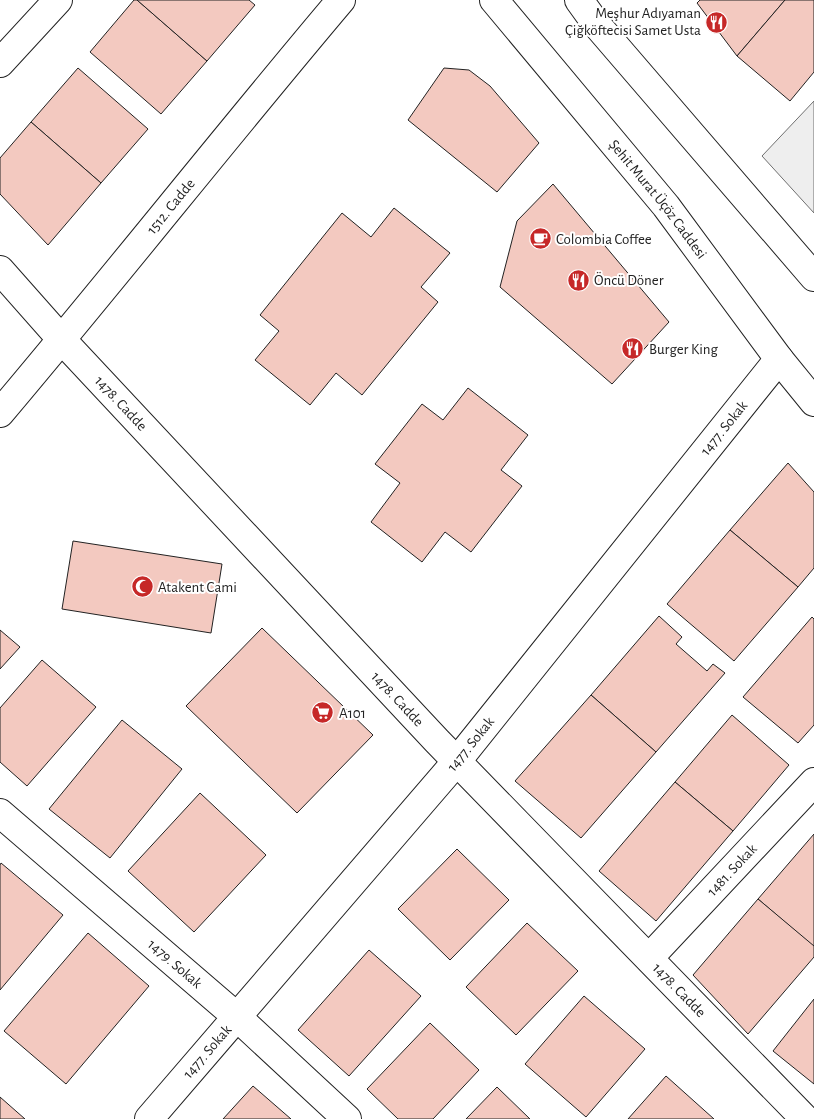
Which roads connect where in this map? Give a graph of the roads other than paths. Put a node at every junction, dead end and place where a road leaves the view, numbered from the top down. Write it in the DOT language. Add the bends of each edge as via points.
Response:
graph roads {
  1 [pos="58,0"];
  2 [pos="341,0"];
  3 [pos="494,0"];
  4 [pos="579,0"];
  5 [pos="0,63"];
  6 [pos="0,270"];
  7 [pos="814,277"];
  8 [pos="62,340"];
  9 [pos="779,359"];
  10 [pos="814,402"];
  11 [pos="0,413"];
  12 [pos="457,761"];
  13 [pos="814,782"];
  14 [pos="0,813"];
  15 [pos="649,958"];
  16 [pos="236,1016"];
  17 [pos="149,1119"];
  18 [pos="347,1119"];
  19 [pos="805,1119"];
  1 -- 5 [label="street"];
  2 -- 8 [label="street, 1512. Cadde"];
  3 -- 9 [label="street, Şehit Murat Üçöz Caddesi" via="666,206"];
  4 -- 7 [label="street"];
  6 -- 8 [label="street, 1478. Cadde"];
  8 -- 11 [label="street, 1512. Cadde"];
  8 -- 12 [label="street, 1478. Cadde"];
  9 -- 10 [label="street, Şehit Murat Üçöz Caddesi"];
  9 -- 12 [label="street, 1477. Sokak"];
  12 -- 15 [label="street, 1478. Cadde"];
  12 -- 16 [label="street, 1477. Sokak"];
  13 -- 15 [label="street, 1481. Sokak"];
  14 -- 16 [label="street, 1479. Sokak"];
  15 -- 19 [label="street, 1478. Cadde"];
  16 -- 17 [label="street, 1477. Sokak"];
  16 -- 18 [label="street, 1479. Sokak"];
}
